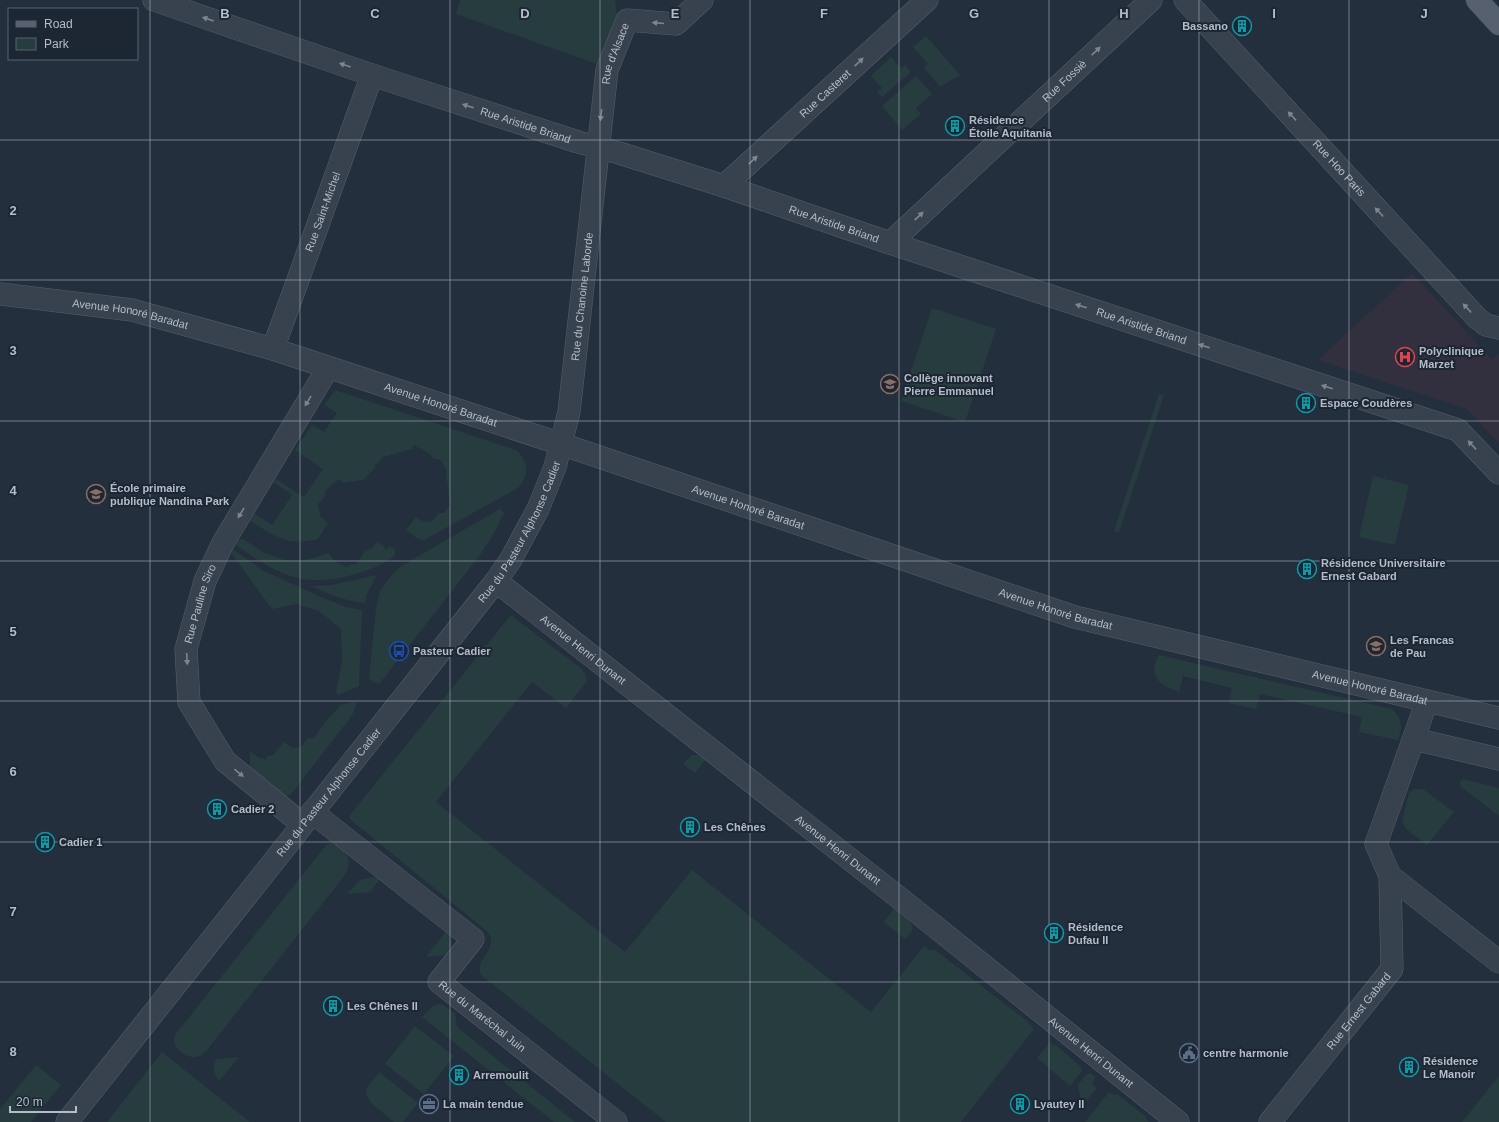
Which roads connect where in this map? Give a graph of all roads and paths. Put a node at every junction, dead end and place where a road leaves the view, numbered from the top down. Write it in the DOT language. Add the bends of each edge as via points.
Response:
graph roads {
  1 [pos="154,0"];
  2 [pos="702,0"];
  3 [pos="927,0"];
  4 [pos="1151,0"];
  5 [pos="1185,0"];
  6 [pos="1477,0"];
  7 [pos="1499,24"];
  8 [pos="372,75"];
  9 [pos="598,148"];
  10 [pos="724,186"];
  11 [pos="890,243"];
  12 [pos="0,294"];
  13 [pos="1499,328"];
  14 [pos="273,349"];
  15 [pos="328,368"];
  16 [pos="561,444"];
  17 [pos="1499,473"];
  18 [pos="496,581"];
  19 [pos="1427,701"];
  20 [pos="1499,718"];
  21 [pos="1414,740"];
  22 [pos="1499,759"];
  23 [pos="307,818"];
  24 [pos="1390,876"];
  25 [pos="1499,962"];
  26 [pos="67,1122"];
  27 [pos="616,1122"];
  28 [pos="1178,1122"];
  29 [pos="1270,1122"];
  8 -- 1 [label="street, Rue Aristide Briand, one-way"];
  2 -- 9 [label="street, Rue d'Alsace, one-way" via="676,24 627,20 607,70"];
  10 -- 3 [label="street, Rue Casteret, one-way"];
  11 -- 4 [label="street, Rue Fossiè, one-way"];
  13 -- 5 [label="street, Rue Hoo Paris, one-way" via="1493,328 1477,318"];
  6 -- 7 [label="main road"];
  9 -- 8 [label="street, Rue Aristide Briand, one-way"];
  8 -- 14 [label="street, Rue Saint-Michel"];
  9 -- 10 [label="street, Rue Aristide Briand"];
  9 -- 16 [label="street, Rue du Chanoine Laborde" via="569,412"];
  10 -- 11 [label="street, Rue Aristide Briand"];
  17 -- 11 [label="street, Rue Aristide Briand, one-way" via="1458,430"];
  12 -- 14 [label="street, Avenue Honoré Baradat" via="132,310"];
  14 -- 15 [label="street, Avenue Honoré Baradat"];
  15 -- 16 [label="street, Avenue Honoré Baradat"];
  15 -- 23 [label="street, Rue Pauline Siro, one-way" via="224,543 205,581 186,649 189,702 225,761"];
  16 -- 18 [label="street, Rue du Pasteur Alphonse Cadier" via="538,509"];
  16 -- 19 [label="street, Avenue Honoré Baradat" via="1075,617"];
  18 -- 23 [label="street, Rue du Pasteur Alphonse Cadier"];
  18 -- 28 [label="street, Avenue Henri Dunant" via="907,904"];
  19 -- 20 [label="street, Avenue Honoré Baradat"];
  19 -- 21 [label="street, Rue Ernest Gabard"];
  21 -- 22 [label="street"];
  21 -- 24 [label="street, Rue Ernest Gabard" via="1407,753 1376,844"];
  23 -- 26 [label="street, Rue du Pasteur Alphonse Cadier"];
  23 -- 27 [label="street, Rue du Maréchal Juin" via="473,939 439,982"];
  24 -- 25 [label="street"];
  24 -- 29 [label="street, Rue Ernest Gabard" via="1392,969"];
}
